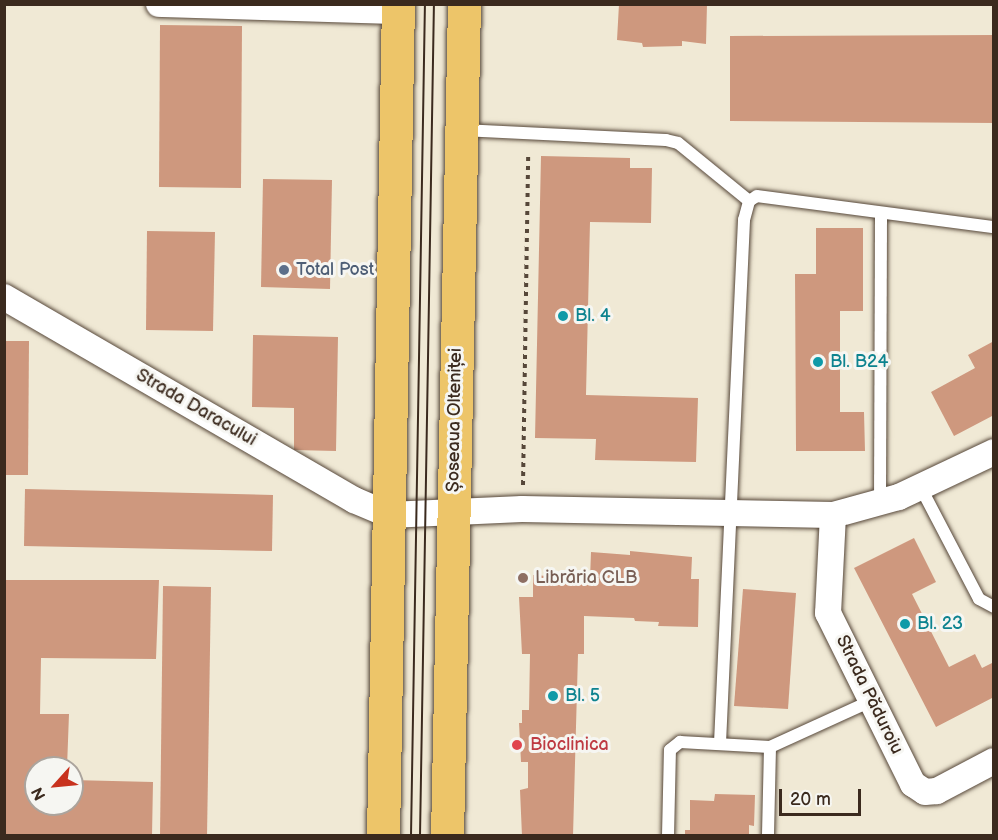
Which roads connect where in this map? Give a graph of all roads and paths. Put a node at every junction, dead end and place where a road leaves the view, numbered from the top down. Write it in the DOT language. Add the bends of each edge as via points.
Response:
graph roads {
  1 [pos="159,4"];
  2 [pos="464,4"];
  3 [pos="398,8"];
  4 [pos="461,130"];
  5 [pos="529,132"];
  6 [pos="749,201"];
  7 [pos="882,213"];
  8 [pos="993,227"];
  9 [pos="4,297"];
  10 [pos="993,452"];
  11 [pos="921,488"];
  12 [pos="880,504"];
  13 [pos="522,509"];
  14 [pos="454,510"];
  15 [pos="731,512"];
  16 [pos="833,514"];
  17 [pos="389,515"];
  18 [pos="993,607"];
  19 [pos="871,701"];
  20 [pos="720,744"];
  21 [pos="770,747"];
  22 [pos="993,761"];
  23 [pos="383,836"];
  24 [pos="447,836"];
  25 [pos="668,836"];
  26 [pos="768,836"];
  1 -- 3 [label="street"];
  2 -- 4 [label="main road, Șoseaua Olteniței"];
  3 -- 17 [label="main road"];
  4 -- 5 [label="lane"];
  4 -- 14 [label="main road, Șoseaua Olteniței"];
  5 -- 6 [label="lane" via="678,143"];
  5 -- 13 [label="path"];
  6 -- 7 [label="lane" via="758,196"];
  6 -- 15 [label="lane" via="744,220"];
  7 -- 8 [label="lane"];
  7 -- 12 [label="lane"];
  9 -- 17 [label="street, Strada Daracului" via="354,500"];
  10 -- 11 [label="street"];
  11 -- 12 [label="street"];
  11 -- 18 [label="lane" via="979,599"];
  12 -- 16 [label="street"];
  13 -- 14 [label="street"];
  13 -- 15 [label="street"];
  14 -- 17 [label="street"];
  14 -- 24 [label="main road, Șoseaua Olteniței"];
  15 -- 16 [label="street"];
  15 -- 20 [label="lane"];
  16 -- 19 [label="street, Strada Păduroiu" via="828,613"];
  17 -- 23 [label="main road"];
  19 -- 21 [label="lane"];
  19 -- 22 [label="street, Strada Păduroiu" via="913,784 925,792 937,791"];
  20 -- 21 [label="lane"];
  20 -- 25 [label="lane" via="680,742 670,750"];
  21 -- 26 [label="lane"];
}
